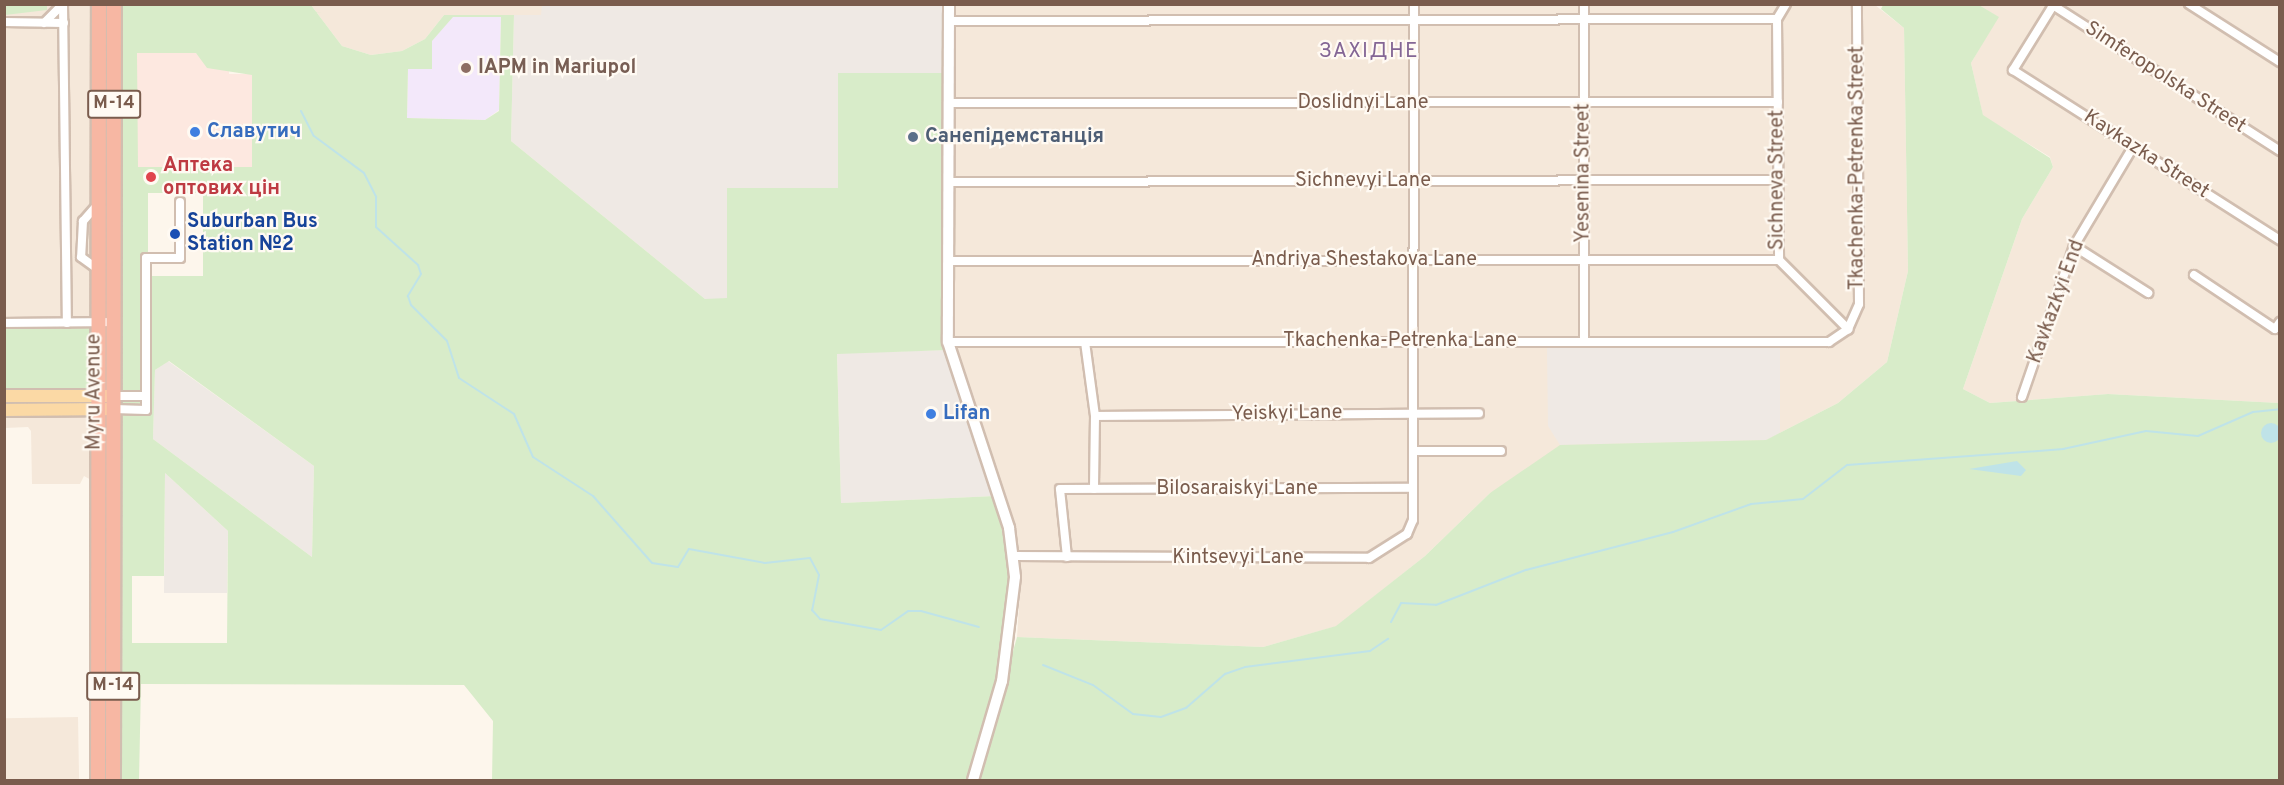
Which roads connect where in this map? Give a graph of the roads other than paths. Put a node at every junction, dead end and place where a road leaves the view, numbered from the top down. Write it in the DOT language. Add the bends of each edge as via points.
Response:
graph roads {
  1 [pos="92,4"];
  2 [pos="99,4"];
  3 [pos="114,4"];
  4 [pos="949,4"];
  5 [pos="1414,4"];
  6 [pos="1584,4"];
  7 [pos="1786,4"];
  8 [pos="1857,4"];
  9 [pos="2189,4"];
  10 [pos="2053,5"];
  11 [pos="1777,19"];
  12 [pos="1414,20"];
  13 [pos="1584,20"];
  14 [pos="949,21"];
  15 [pos="4,22"];
  16 [pos="44,23"];
  17 [pos="64,23"];
  18 [pos="99,38"];
  19 [pos="2280,62"];
  20 [pos="1584,102"];
  21 [pos="1778,102"];
  22 [pos="949,103"];
  23 [pos="1414,103"];
  24 [pos="2133,147"];
  25 [pos="2280,151"];
  26 [pos="1584,180"];
  27 [pos="1778,180"];
  28 [pos="1414,181"];
  29 [pos="948,182"];
  30 [pos="180,202"];
  31 [pos="2280,240"];
  32 [pos="2074,246"];
  33 [pos="1414,260"];
  34 [pos="1584,260"];
  35 [pos="1779,260"];
  36 [pos="948,261"];
  37 [pos="114,264"];
  38 [pos="99,271"];
  39 [pos="2194,275"];
  40 [pos="2148,293"];
  41 [pos="99,305"];
  42 [pos="114,305"];
  43 [pos="67,322"];
  44 [pos="99,322"];
  45 [pos="114,322"];
  46 [pos="4,323"];
  47 [pos="2277,325"];
  48 [pos="1848,329"];
  49 [pos="1413,341"];
  50 [pos="1584,341"];
  51 [pos="948,342"];
  52 [pos="1085,342"];
  53 [pos="4,396"];
  54 [pos="146,396"];
  55 [pos="2022,397"];
  56 [pos="99,403"];
  57 [pos="114,403"];
  58 [pos="4,410"];
  59 [pos="1413,412"];
  60 [pos="1479,413"];
  61 [pos="1095,416"];
  62 [pos="1413,451"];
  63 [pos="1501,451"];
  64 [pos="1413,488"];
  65 [pos="1094,489"];
  66 [pos="1015,556"];
  67 [pos="1067,556"];
  68 [pos="99,592"];
  69 [pos="113,592"];
  70 [pos="98,780"];
  71 [pos="113,780"];
  72 [pos="973,780"];
  1 -- 18 [label="street"];
  2 -- 18 [label="highway, Myru Avenue / М-14"];
  3 -- 37 [label="highway, Myru Avenue / М-14"];
  4 -- 14 [label="street"];
  5 -- 12 [label="street"];
  6 -- 13 [label="street, Yesenina Street"];
  7 -- 11 [label="street"];
  8 -- 48 [label="street, Tkachenka-Petrenka Street" via="1859,304"];
  9 -- 19 [label="street"];
  10 -- 24 [label="street, Kavkazka Street" via="2013,70"];
  10 -- 25 [label="street, Simferopolska Street"];
  11 -- 13 [label="street"];
  11 -- 21 [label="street, Sichneva Street"];
  12 -- 13 [label="street"];
  12 -- 14 [label="street"];
  12 -- 23 [label="street"];
  13 -- 20 [label="street, Yesenina Street"];
  14 -- 22 [label="street"];
  15 -- 16 [label="street"];
  16 -- 17 [label="street"];
  16 -- 17 [label="street" via="63,4"];
  17 -- 43 [label="street"];
  18 -- 38 [label="highway, Myru Avenue / М-14"];
  20 -- 21 [label="street, Doslidnyi Lane"];
  20 -- 23 [label="street, Doslidnyi Lane"];
  20 -- 26 [label="street, Yesenina Street"];
  21 -- 27 [label="street, Sichneva Street"];
  22 -- 23 [label="street, Doslidnyi Lane"];
  22 -- 29 [label="street"];
  23 -- 28 [label="street"];
  24 -- 31 [label="street, Kavkazka Street"];
  24 -- 32 [label="street, Kavkazkyi End"];
  26 -- 27 [label="street, Sichnevyi Lane"];
  26 -- 28 [label="street, Sichnevyi Lane"];
  26 -- 34 [label="street, Yesenina Street"];
  27 -- 35 [label="street, Sichneva Street"];
  28 -- 29 [label="street, Sichnevyi Lane"];
  28 -- 33 [label="street"];
  29 -- 36 [label="street"];
  30 -- 54 [label="street" via="180,258 146,258"];
  32 -- 40 [label="street"];
  32 -- 55 [label="street, Kavkazkyi End"];
  33 -- 34 [label="street, Andriya Shestakova Lane"];
  33 -- 36 [label="street, Andriya Shestakova Lane"];
  33 -- 49 [label="street"];
  34 -- 35 [label="street, Andriya Shestakova Lane"];
  34 -- 50 [label="street, Yesenina Street"];
  35 -- 48 [label="street, Sichneva Street"];
  36 -- 51 [label="street"];
  37 -- 38 [label="street"];
  37 -- 42 [label="highway, Myru Avenue / М-14"];
  38 -- 41 [label="highway, Myru Avenue / М-14"];
  39 -- 47 [label="street"];
  41 -- 42 [label="highway"];
  41 -- 44 [label="highway, Myru Avenue / М-14"];
  42 -- 45 [label="highway, Myru Avenue / М-14"];
  43 -- 44 [label="street"];
  43 -- 46 [label="street"];
  44 -- 45 [label="street"];
  44 -- 56 [label="highway, Myru Avenue / М-14"];
  45 -- 57 [label="highway, Myru Avenue / М-14"];
  48 -- 50 [label="street, Tkachenka-Petrenka Lane" via="1829,342"];
  49 -- 50 [label="street, Tkachenka-Petrenka Lane"];
  49 -- 52 [label="street, Tkachenka-Petrenka Lane"];
  49 -- 59 [label="street"];
  51 -- 52 [label="street, Tkachenka-Petrenka Lane"];
  51 -- 66 [label="street"];
  52 -- 61 [label="street"];
  53 -- 56 [label="main road"];
  54 -- 57 [label="street"];
  54 -- 57 [label="street" via="146,410"];
  56 -- 57 [label="main road"];
  56 -- 58 [label="main road"];
  56 -- 68 [label="highway, Myru Avenue / М-14"];
  57 -- 69 [label="highway, Myru Avenue / М-14"];
  59 -- 60 [label="street, Yeiskyi Lane"];
  59 -- 61 [label="street, Yeiskyi Lane"];
  59 -- 62 [label="street"];
  61 -- 65 [label="street"];
  62 -- 63 [label="street"];
  62 -- 64 [label="street"];
  64 -- 65 [label="street, Bilosaraiskyi Lane"];
  64 -- 67 [label="street, Kintsevyi Lane" via="1413,520 1407,534 1369,558"];
  65 -- 67 [label="street, Bilosaraiskyi Lane" via="1060,489"];
  66 -- 67 [label="street, Kintsevyi Lane"];
  66 -- 72 [label="street" via="1010,641"];
  68 -- 69 [label="highway"];
  68 -- 70 [label="highway, Myru Avenue / М-14"];
  69 -- 71 [label="highway, Myru Avenue / М-14"];
}
